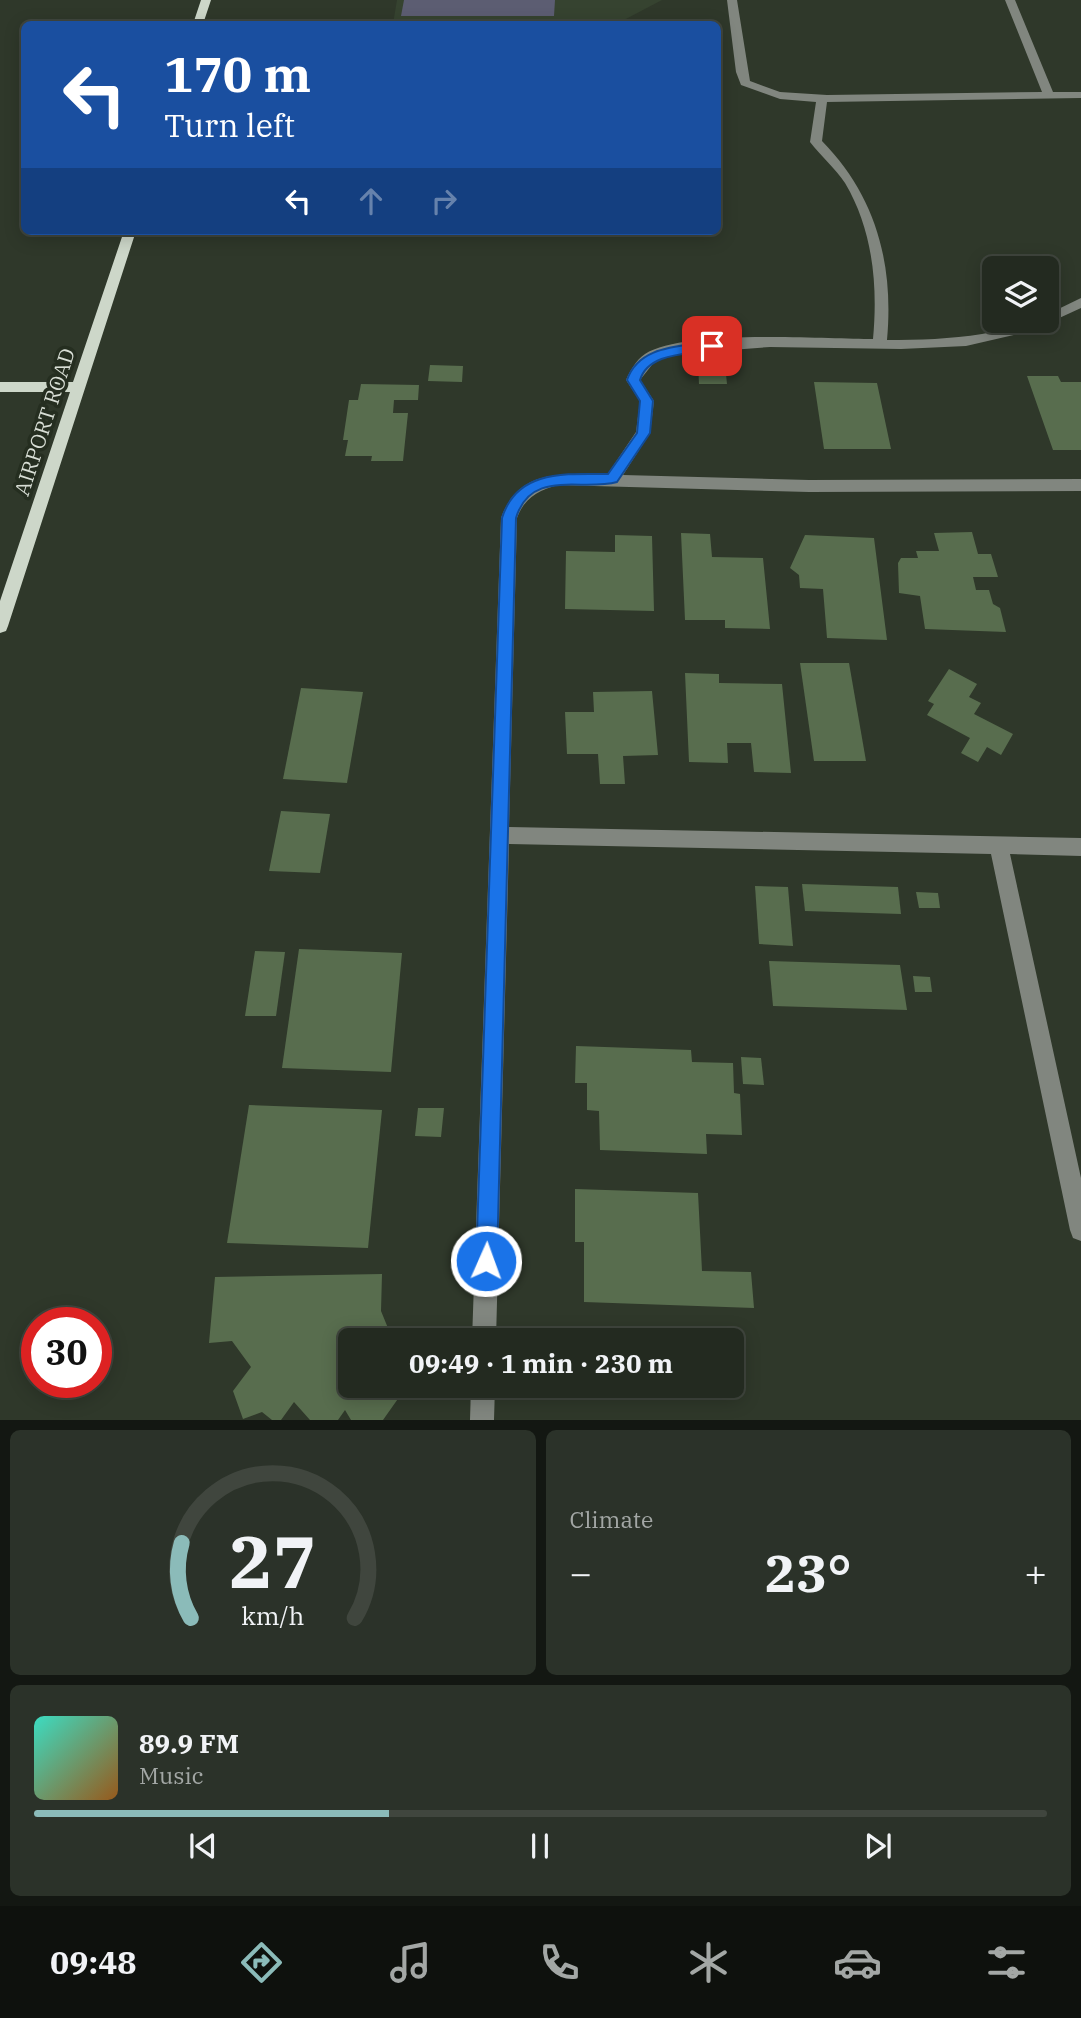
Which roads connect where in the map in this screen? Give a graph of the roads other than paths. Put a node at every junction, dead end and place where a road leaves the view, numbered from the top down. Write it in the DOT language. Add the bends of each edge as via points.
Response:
graph roads {
  1 [pos="206,0"];
  2 [pos="732,0"];
  3 [pos="1010,0"];
  4 [pos="199,21"];
  5 [pos="1049,95"];
  6 [pos="1081,95"];
  7 [pos="822,97"];
  8 [pos="129,235"];
  9 [pos="1081,303"];
  10 [pos="880,344"];
  11 [pos="0,387"];
  12 [pos="79,387"];
  13 [pos="612,479"];
  14 [pos="1081,485"];
  15 [pos="0,626"];
  16 [pos="498,835"];
  17 [pos="999,845"];
  18 [pos="1081,847"];
  19 [pos="1081,1230"];
  20 [pos="484,1328"];
  21 [pos="483,1398"];
  22 [pos="482,1419"];
  1 -- 4 [label="main road"];
  2 -- 7 [label="street" via="745,83 774,94"];
  3 -- 5 [label="street"];
  5 -- 6 [label="street"];
  5 -- 7 [label="street"];
  7 -- 10 [label="street" via="816,142 844,169 875,242 884,316"];
  8 -- 12 [label="main road, AIRPORT ROAD"];
  9 -- 10 [label="street" via="1005,336"];
  10 -- 13 [label="street" via="749,341 652,356 633,380 647,401 643,433"];
  11 -- 12 [label="main road"];
  12 -- 15 [label="main road, AIRPORT ROAD"];
  13 -- 14 [label="street" via="809,486"];
  13 -- 16 [label="street" via="558,479 537,484 512,506"];
  16 -- 17 [label="street"];
  16 -- 20 [label="street"];
  17 -- 18 [label="street"];
  17 -- 19 [label="street"];
  21 -- 22 [label="street"];
}
